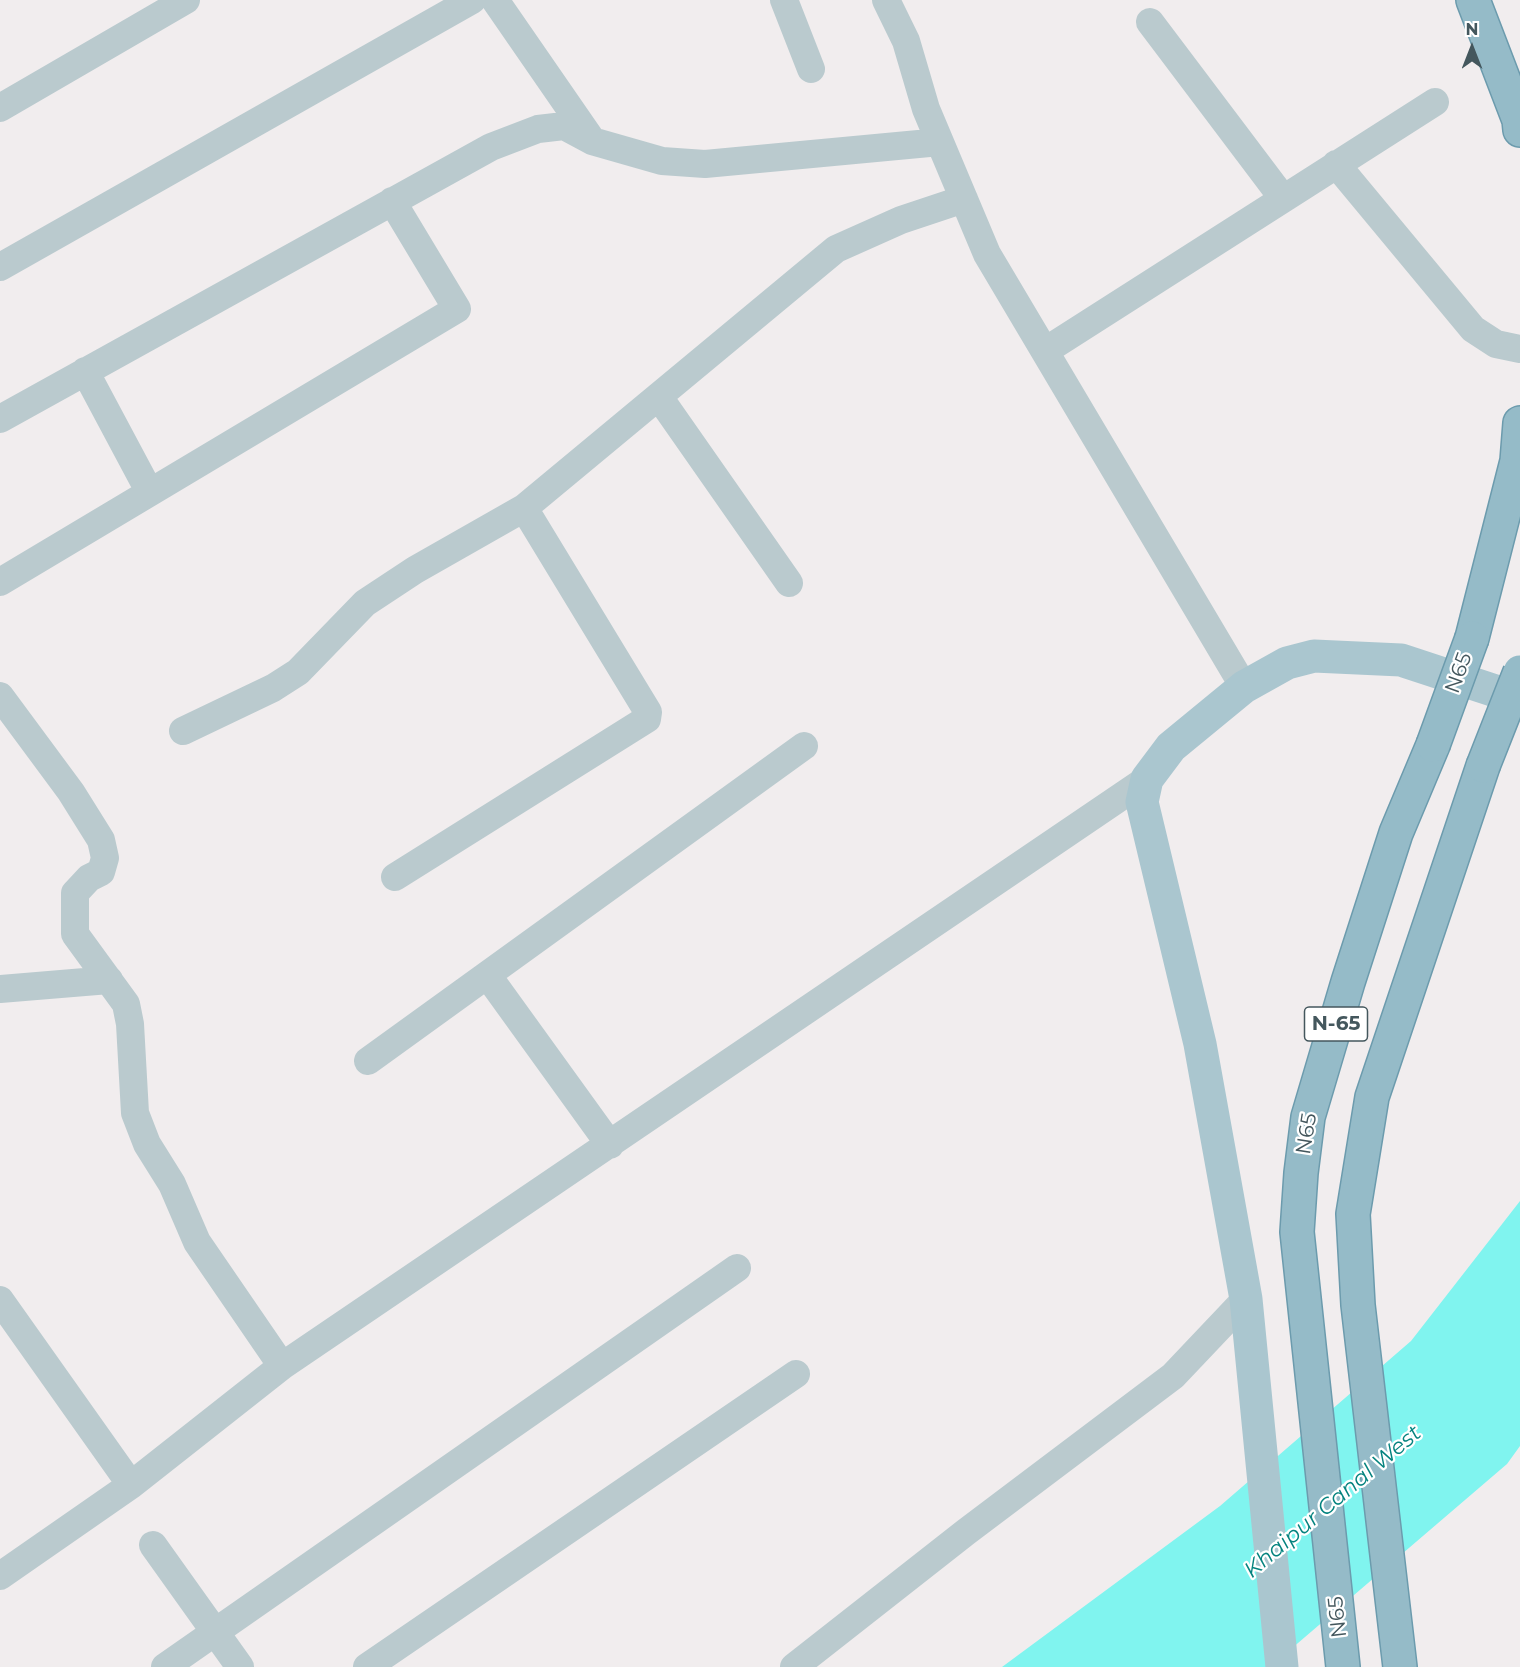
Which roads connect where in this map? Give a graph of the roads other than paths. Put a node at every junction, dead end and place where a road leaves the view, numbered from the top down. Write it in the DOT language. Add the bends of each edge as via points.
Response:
graph roads {
  1 [pos="186,0"];
  2 [pos="472,0"];
  3 [pos="495,0"];
  4 [pos="784,0"];
  5 [pos="886,0"];
  6 [pos="1473,0"];
  7 [pos="1150,22"];
  8 [pos="811,69"];
  9 [pos="1435,102"];
  10 [pos="0,108"];
  11 [pos="1520,130"];
  12 [pos="592,141"];
  13 [pos="940,142"];
  14 [pos="1336,164"];
  15 [pos="1282,197"];
  16 [pos="964,199"];
  17 [pos="392,201"];
  18 [pos="0,267"];
  19 [pos="1520,349"];
  20 [pos="1045,351"];
  21 [pos="85,371"];
  22 [pos="659,397"];
  23 [pos="0,418"];
  24 [pos="1520,423"];
  25 [pos="149,490"];
  26 [pos="524,508"];
  27 [pos="0,582"];
  28 [pos="789,583"];
  29 [pos="1520,672"];
  30 [pos="1244,687"];
  31 [pos="0,696"];
  32 [pos="1520,699"];
  33 [pos="183,731"];
  34 [pos="804,746"];
  35 [pos="1147,780"];
  36 [pos="395,877"];
  37 [pos="488,976"];
  38 [pos="109,981"];
  39 [pos="0,989"];
  40 [pos="368,1061"];
  41 [pos="610,1145"];
  42 [pos="737,1268"];
  43 [pos="1246,1299"];
  44 [pos="0,1300"];
  45 [pos="282,1366"];
  46 [pos="796,1374"];
  47 [pos="131,1485"];
  48 [pos="153,1545"];
  49 [pos="0,1576"];
  50 [pos="215,1632"];
  51 [pos="1343,1661"];
  52 [pos="165,1667"];
  53 [pos="240,1667"];
  54 [pos="367,1667"];
  55 [pos="794,1667"];
  56 [pos="1282,1667"];
  57 [pos="1400,1667"];
  1 -- 10 [label="street"];
  2 -- 18 [label="street"];
  3 -- 12 [label="street"];
  4 -- 8 [label="street"];
  5 -- 13 [label="street" via="906,41"];
  6 -- 11 [label="highway"];
  7 -- 15 [label="street"];
  9 -- 14 [label="street"];
  12 -- 13 [label="street" via="662,161 705,164"];
  12 -- 17 [label="street" via="564,126 538,129 491,147"];
  13 -- 16 [label="street"];
  14 -- 15 [label="street"];
  14 -- 19 [label="street" via="1473,329 1496,344"];
  15 -- 20 [label="street"];
  16 -- 20 [label="street" via="987,254"];
  16 -- 22 [label="street" via="901,220 836,249"];
  17 -- 21 [label="street"];
  17 -- 25 [label="street" via="456,309"];
  20 -- 30 [label="street"];
  21 -- 23 [label="street"];
  21 -- 25 [label="street"];
  22 -- 26 [label="street"];
  22 -- 28 [label="street"];
  24 -- 51 [label="highway, N65 / N-65, bridge" via="1517,461 1472,638 1396,833 1308,1118 1297,1232"];
  25 -- 27 [label="street"];
  26 -- 33 [label="street" via="365,603 298,672"];
  26 -- 36 [label="street" via="648,712 647,719"];
  29 -- 57 [label="highway, N-65, bridge" via="1483,766 1372,1097 1353,1214 1358,1305"];
  30 -- 32 [label="main road" via="1287,663 1314,656 1344,656 1401,660"];
  30 -- 35 [label="main road" via="1171,747"];
  31 -- 38 [label="street" via="71,792 101,840 105,858 101,872 88,878 75,893 75,934"];
  34 -- 37 [label="street"];
  35 -- 41 [label="street"];
  35 -- 43 [label="main road" via="1142,802 1200,1044"];
  37 -- 40 [label="street"];
  37 -- 41 [label="street"];
  38 -- 39 [label="street"];
  38 -- 45 [label="street" via="126,1004 135,1113 147,1144 172,1184 197,1242"];
  41 -- 45 [label="street"];
  42 -- 50 [label="street"];
  43 -- 55 [label="street" via="1173,1377"];
  43 -- 56 [label="main road"];
  44 -- 47 [label="street"];
  45 -- 47 [label="street"];
  46 -- 54 [label="street"];
  47 -- 49 [label="street"];
  48 -- 50 [label="street"];
  50 -- 52 [label="street"];
  50 -- 53 [label="street"];
}
